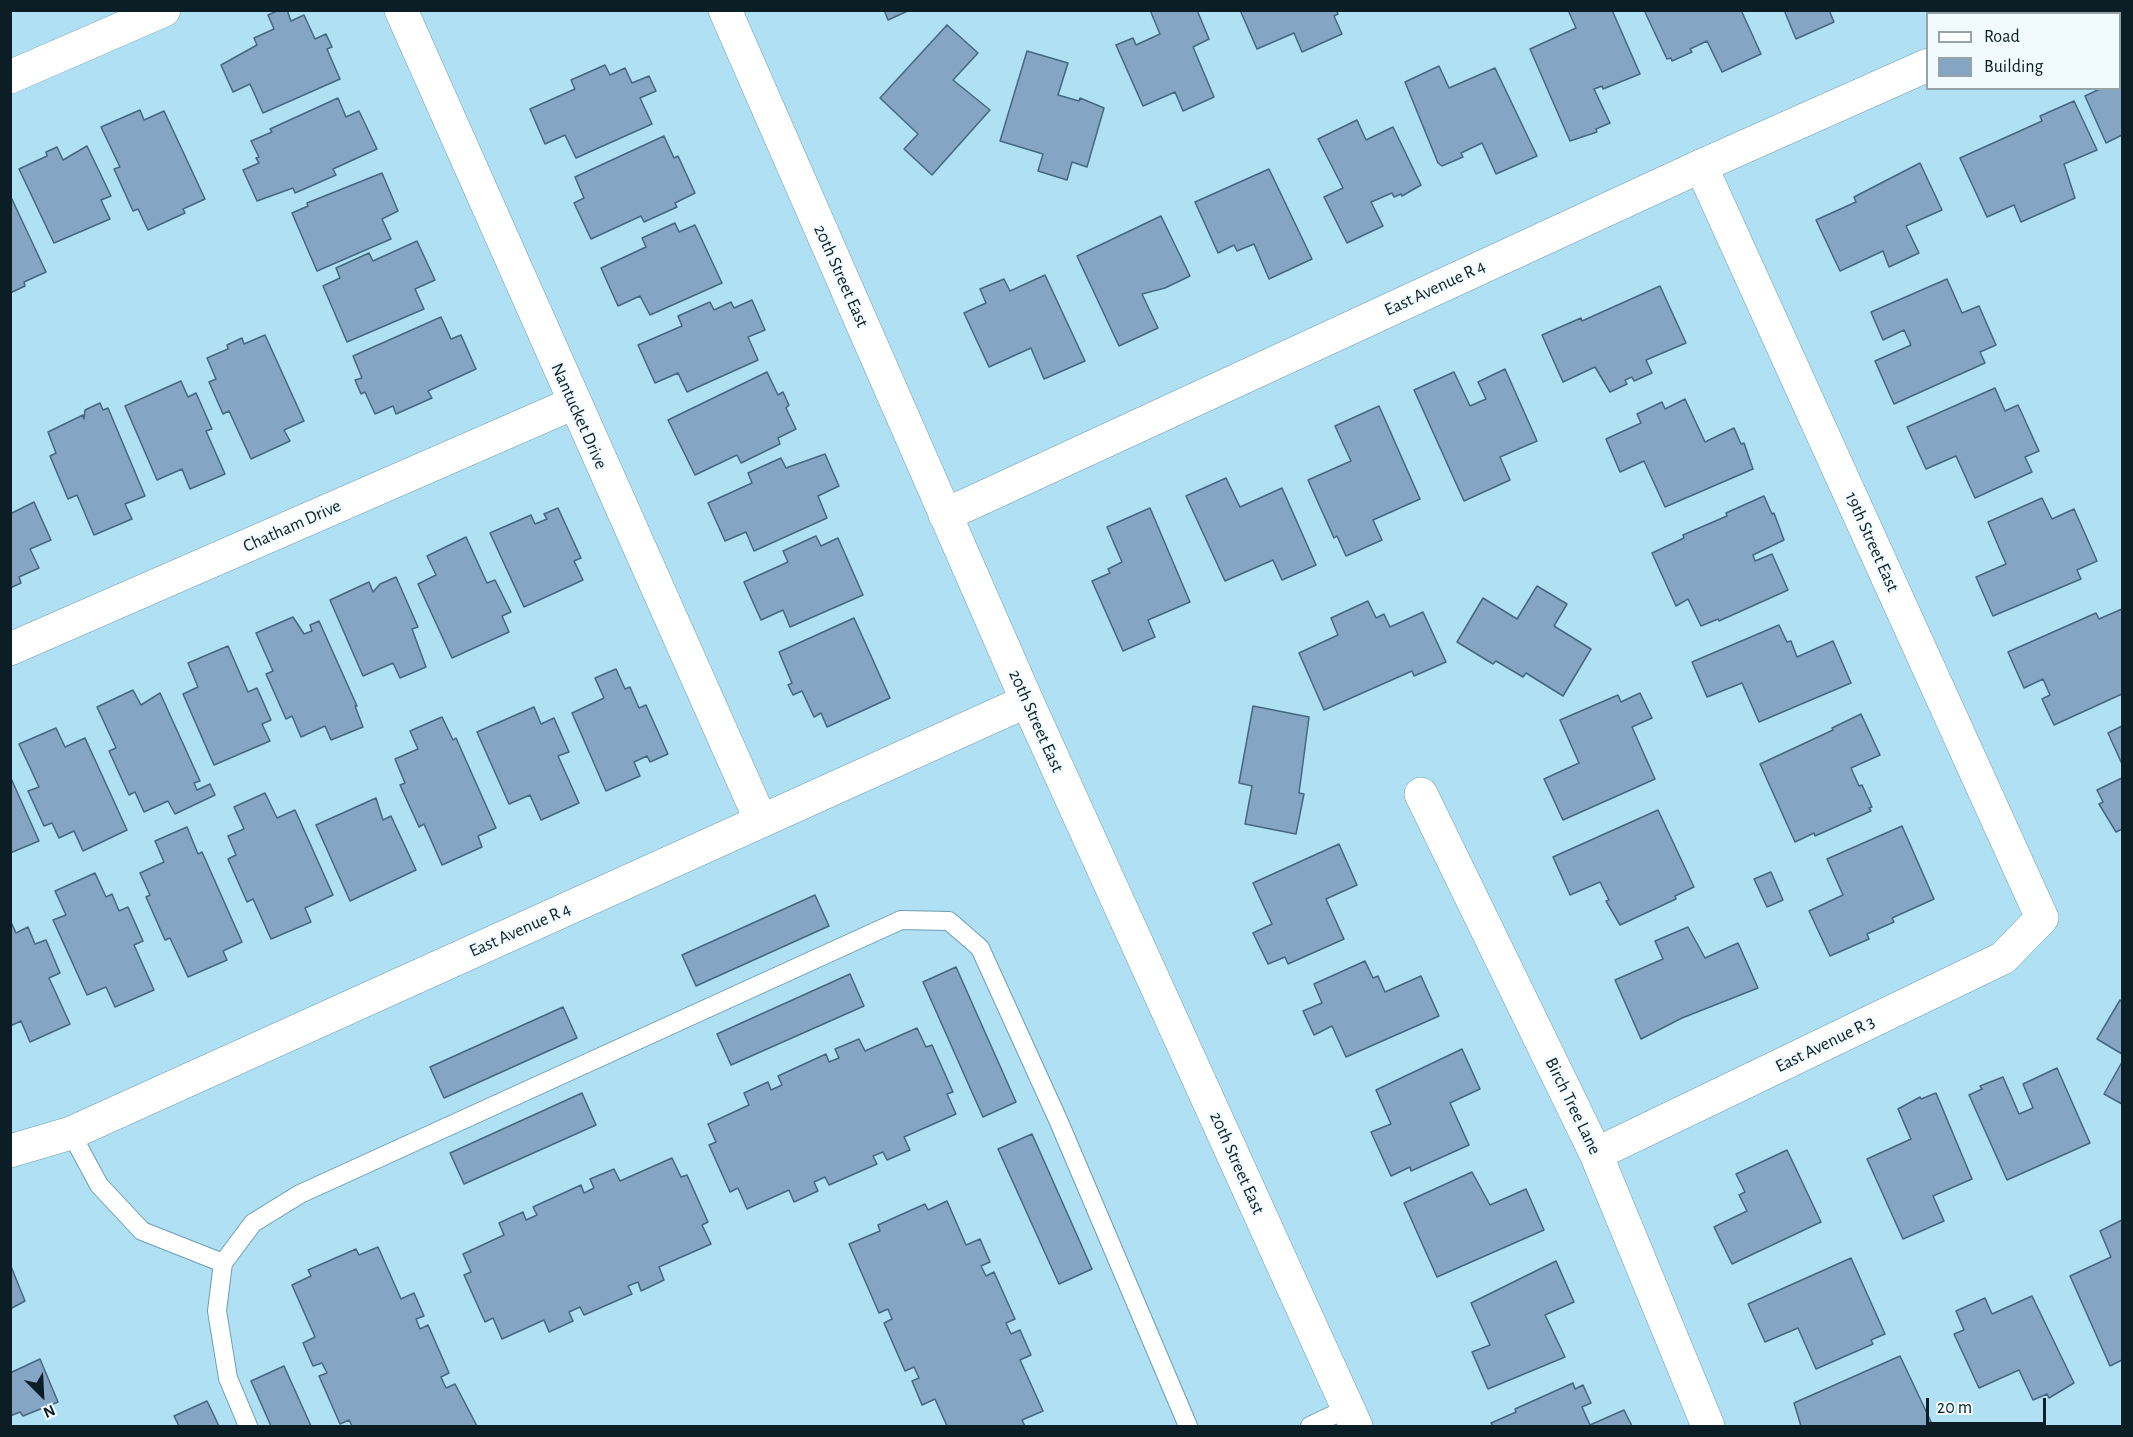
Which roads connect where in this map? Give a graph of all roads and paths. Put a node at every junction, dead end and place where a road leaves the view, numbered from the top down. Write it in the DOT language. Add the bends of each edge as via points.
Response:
graph roads {
  1 [pos="164,10"];
  2 [pos="400,10"];
  3 [pos="725,10"];
  4 [pos="1926,66"];
  5 [pos="10,77"];
  6 [pos="1701,166"];
  7 [pos="574,404"];
  8 [pos="945,515"];
  9 [pos="10,649"];
  10 [pos="1027,701"];
  11 [pos="1420,794"];
  12 [pos="761,821"];
  13 [pos="2042,918"];
  14 [pos="71,1133"];
  15 [pos="10,1150"];
  16 [pos="1596,1154"];
  17 [pos="223,1263"];
  18 [pos="1352,1417"];
  19 [pos="248,1426"];
  20 [pos="1188,1426"];
  21 [pos="1310,1426"];
  22 [pos="1708,1426"];
  1 -- 5 [label="street"];
  2 -- 7 [label="street, Nantucket Drive"];
  3 -- 8 [label="street, 20th Street East"];
  4 -- 6 [label="street, East Avenue R 4"];
  6 -- 8 [label="street, East Avenue R 4"];
  6 -- 13 [label="street, 19th Street East"];
  7 -- 9 [label="street, Chatham Drive"];
  7 -- 12 [label="street, Nantucket Drive"];
  8 -- 10 [label="street, 20th Street East"];
  10 -- 12 [label="street, East Avenue R 4"];
  10 -- 18 [label="street, 20th Street East"];
  11 -- 16 [label="street, Birch Tree Lane"];
  12 -- 14 [label="street, East Avenue R 4"];
  13 -- 16 [label="street, East Avenue R 3" via="2003,958"];
  14 -- 15 [label="street, East Avenue R 4"];
  14 -- 17 [label="lane" via="99,1185 142,1231"];
  16 -- 22 [label="street, Birch Tree Lane"];
  17 -- 19 [label="lane" via="217,1311 228,1378"];
  17 -- 20 [label="lane" via="253,1223 300,1194 901,920 948,921 980,948 1059,1122"];
  18 -- 21 [label="lane"];
}
